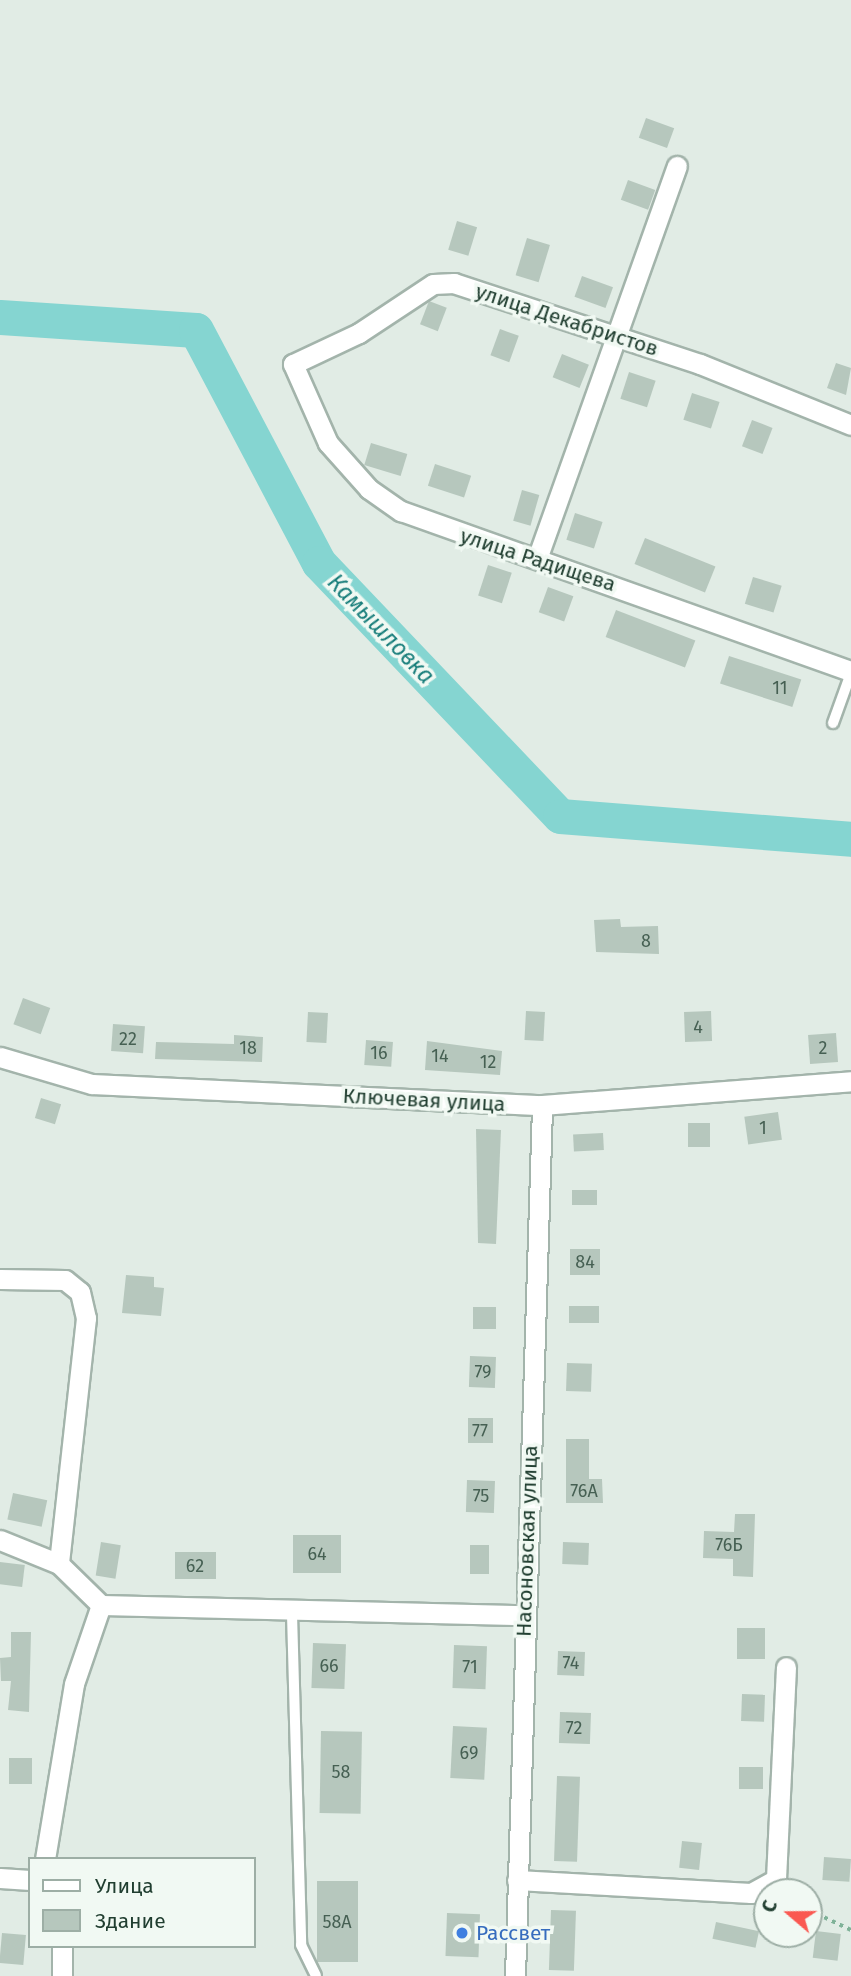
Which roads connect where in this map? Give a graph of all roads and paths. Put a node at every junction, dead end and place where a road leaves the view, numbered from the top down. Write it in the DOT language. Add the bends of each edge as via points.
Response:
graph roads {
  1 [pos="677,166"];
  2 [pos="620,337"];
  3 [pos="293,364"];
  4 [pos="851,425"];
  5 [pos="538,556"];
  6 [pos="851,672"];
  7 [pos="833,723"];
  8 [pos="0,1057"];
  9 [pos="851,1081"];
  10 [pos="542,1105"];
  11 [pos="0,1279"];
  12 [pos="0,1540"];
  13 [pos="59,1564"];
  14 [pos="101,1605"];
  15 [pos="292,1614"];
  16 [pos="525,1615"];
  17 [pos="786,1667"];
  18 [pos="45,1857"];
  19 [pos="0,1878"];
  20 [pos="28,1880"];
  21 [pos="517,1880"];
  22 [pos="823,1917"];
  23 [pos="851,1930"];
  24 [pos="62,1948"];
  25 [pos="62,1976"];
  26 [pos="316,1976"];
  27 [pos="515,1976"];
  1 -- 2 [label="street"];
  2 -- 3 [label="street, улица Декабристов" via="454,283 433,284 359,333"];
  2 -- 4 [label="street, улица Декабристов"];
  2 -- 5 [label="street"];
  3 -- 5 [label="street, улица Радищева" via="328,443 369,489 458,536"];
  5 -- 6 [label="street, улица Радищева"];
  6 -- 7 [label="lane"];
  8 -- 10 [label="street, Ключевая улица" via="92,1084"];
  9 -- 10 [label="street, Ключевая улица"];
  10 -- 16 [label="street, Насоновская улица"];
  11 -- 13 [label="street" via="43,1276 65,1280 80,1292 86,1318"];
  12 -- 13 [label="street"];
  13 -- 14 [label="street"];
  14 -- 15 [label="street"];
  14 -- 18 [label="street" via="74,1684"];
  15 -- 16 [label="street"];
  15 -- 26 [label="lane" via="301,1945"];
  16 -- 21 [label="street, Насоновская улица"];
  17 -- 21 [label="street" via="776,1879 751,1893"];
  19 -- 20 [label="street"];
  21 -- 27 [label="street, Насоновская улица"];
  22 -- 23 [label="path"];
  24 -- 25 [label="street"];
}
